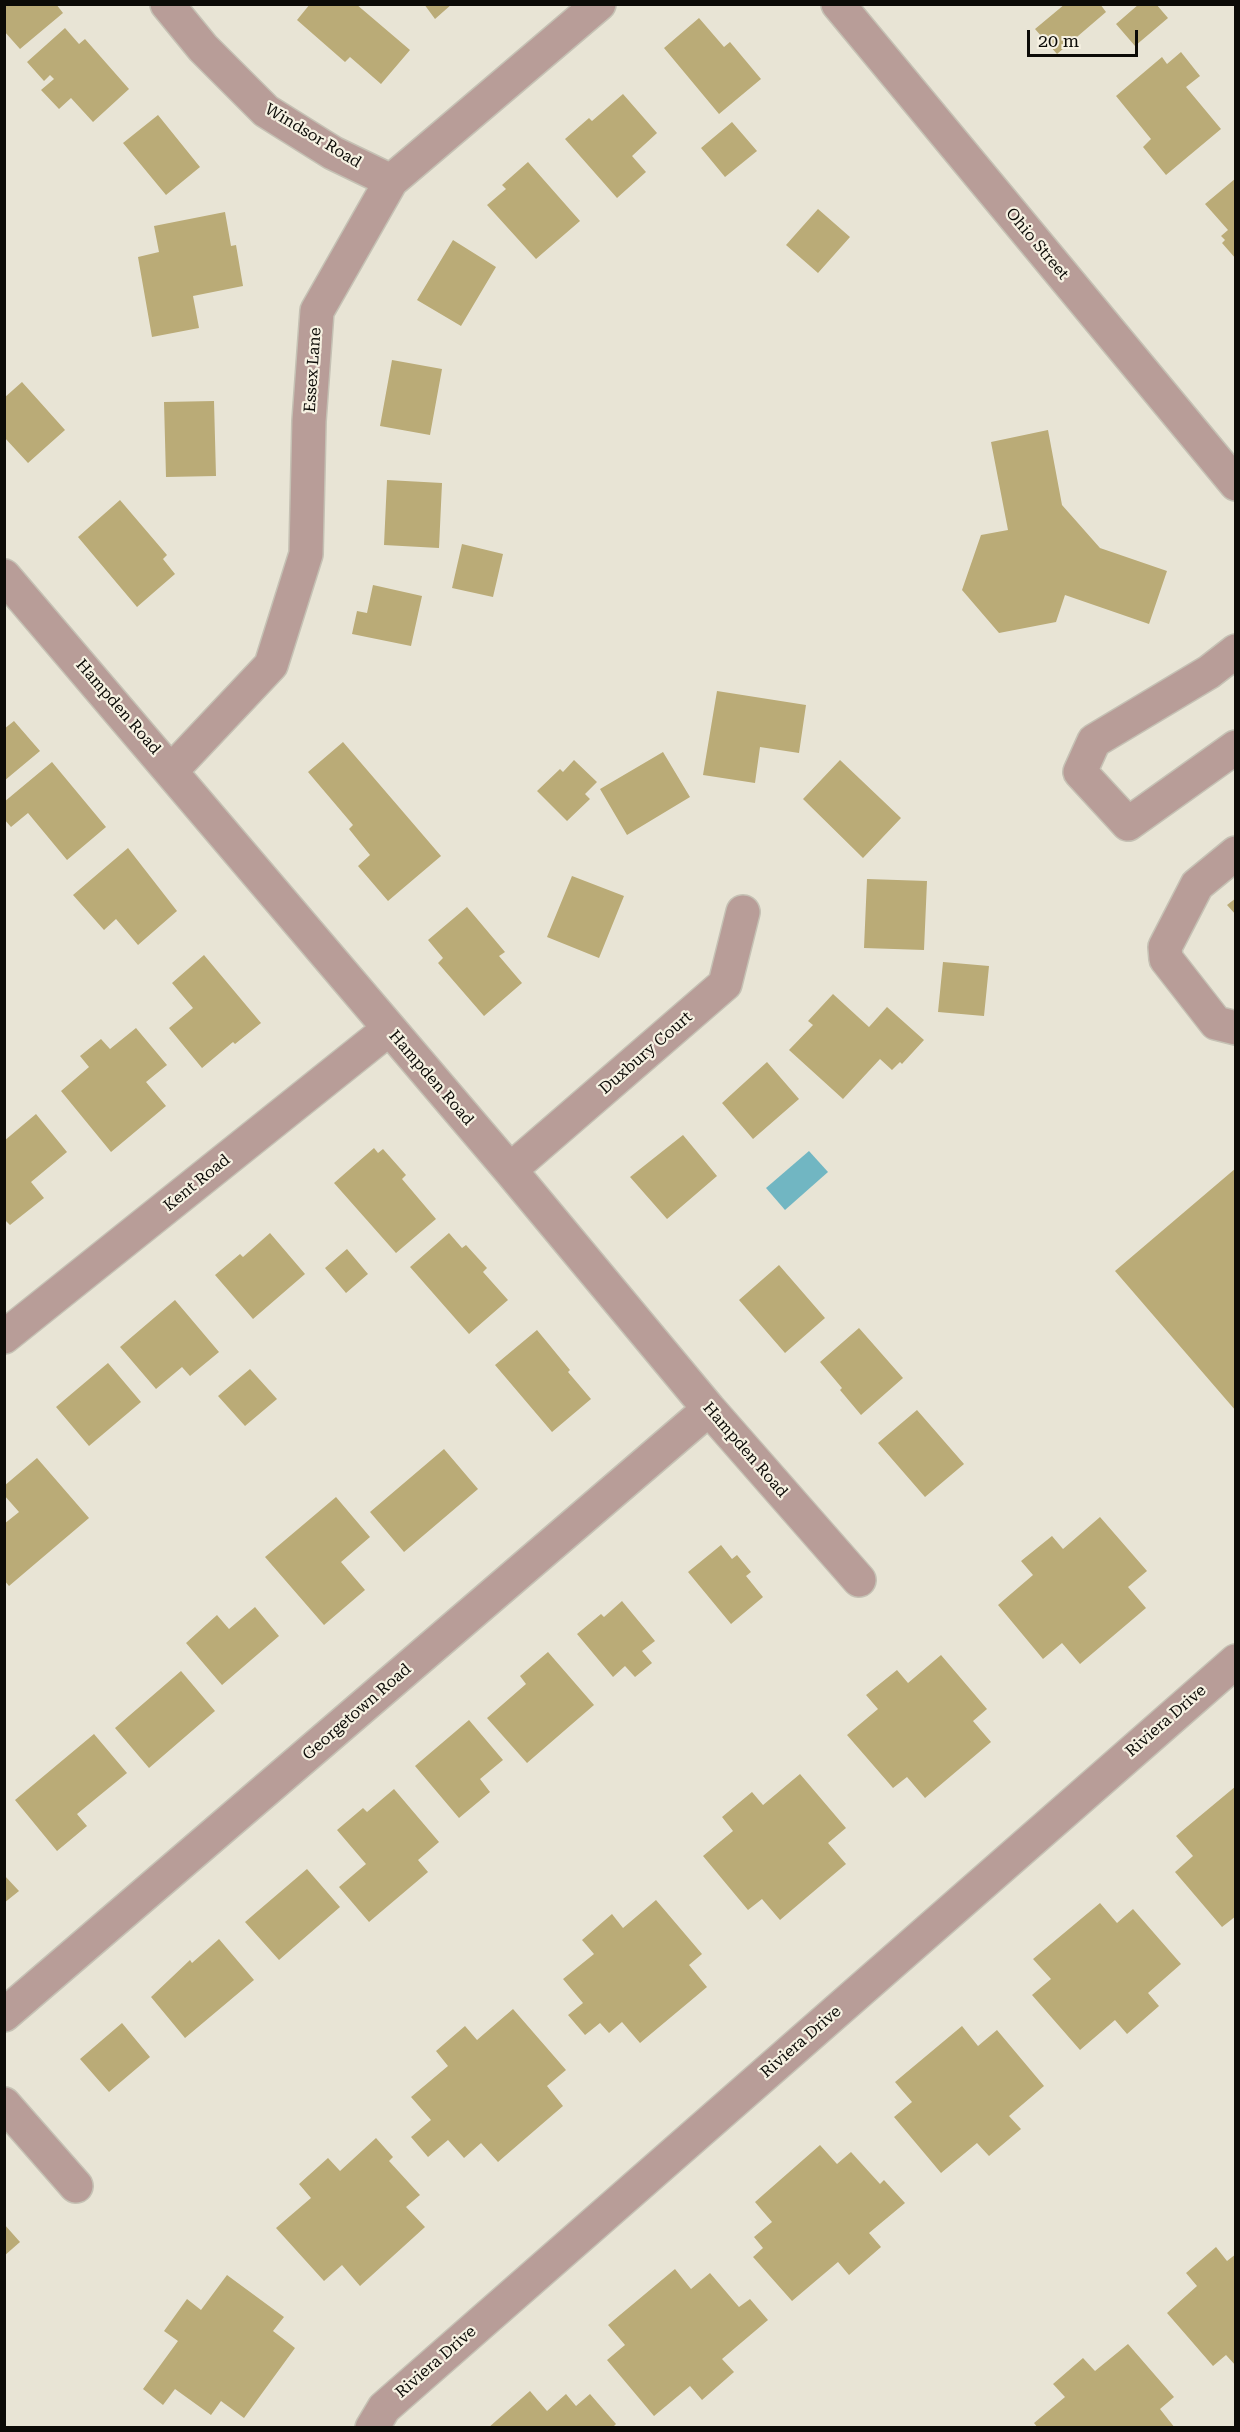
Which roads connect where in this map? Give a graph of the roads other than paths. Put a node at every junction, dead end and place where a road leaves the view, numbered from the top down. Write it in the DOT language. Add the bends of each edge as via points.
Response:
graph roads {
  1 [pos="166,4"];
  2 [pos="599,4"];
  3 [pos="838,4"];
  4 [pos="391,181"];
  5 [pos="1236,484"];
  6 [pos="4,576"];
  7 [pos="1236,651"];
  8 [pos="1236,747"];
  9 [pos="172,770"];
  10 [pos="1236,853"];
  11 [pos="743,912"];
  12 [pos="1236,1028"];
  13 [pos="389,1029"];
  14 [pos="510,1170"];
  15 [pos="4,1337"];
  16 [pos="709,1409"];
  17 [pos="859,1580"];
  18 [pos="1236,1661"];
  19 [pos="4,2015"];
  20 [pos="4,2104"];
  21 [pos="76,2186"];
  22 [pos="372,2427"];
  1 -- 4 [label="street, Windsor Road" via="203,48 266,111 333,153"];
  2 -- 4 [label="street, Essex Lane"];
  3 -- 5 [label="street, Ohio Street"];
  4 -- 9 [label="street, Essex Lane" via="317,311 309,421 306,554 271,665"];
  6 -- 9 [label="street, Hampden Road"];
  7 -- 8 [label="street" via="1209,672 1094,741 1080,772 1128,824"];
  9 -- 13 [label="street, Hampden Road"];
  10 -- 12 [label="street" via="1197,885 1165,947 1166,959 1216,1023"];
  11 -- 14 [label="street, Duxbury Court" via="725,984"];
  13 -- 14 [label="street, Hampden Road"];
  13 -- 15 [label="street, Kent Road"];
  14 -- 16 [label="street, Hampden Road"];
  16 -- 17 [label="street, Hampden Road"];
  16 -- 19 [label="street, Georgetown Road"];
  18 -- 22 [label="street, Riviera Drive" via="384,2408"];
  20 -- 21 [label="street"];
}
